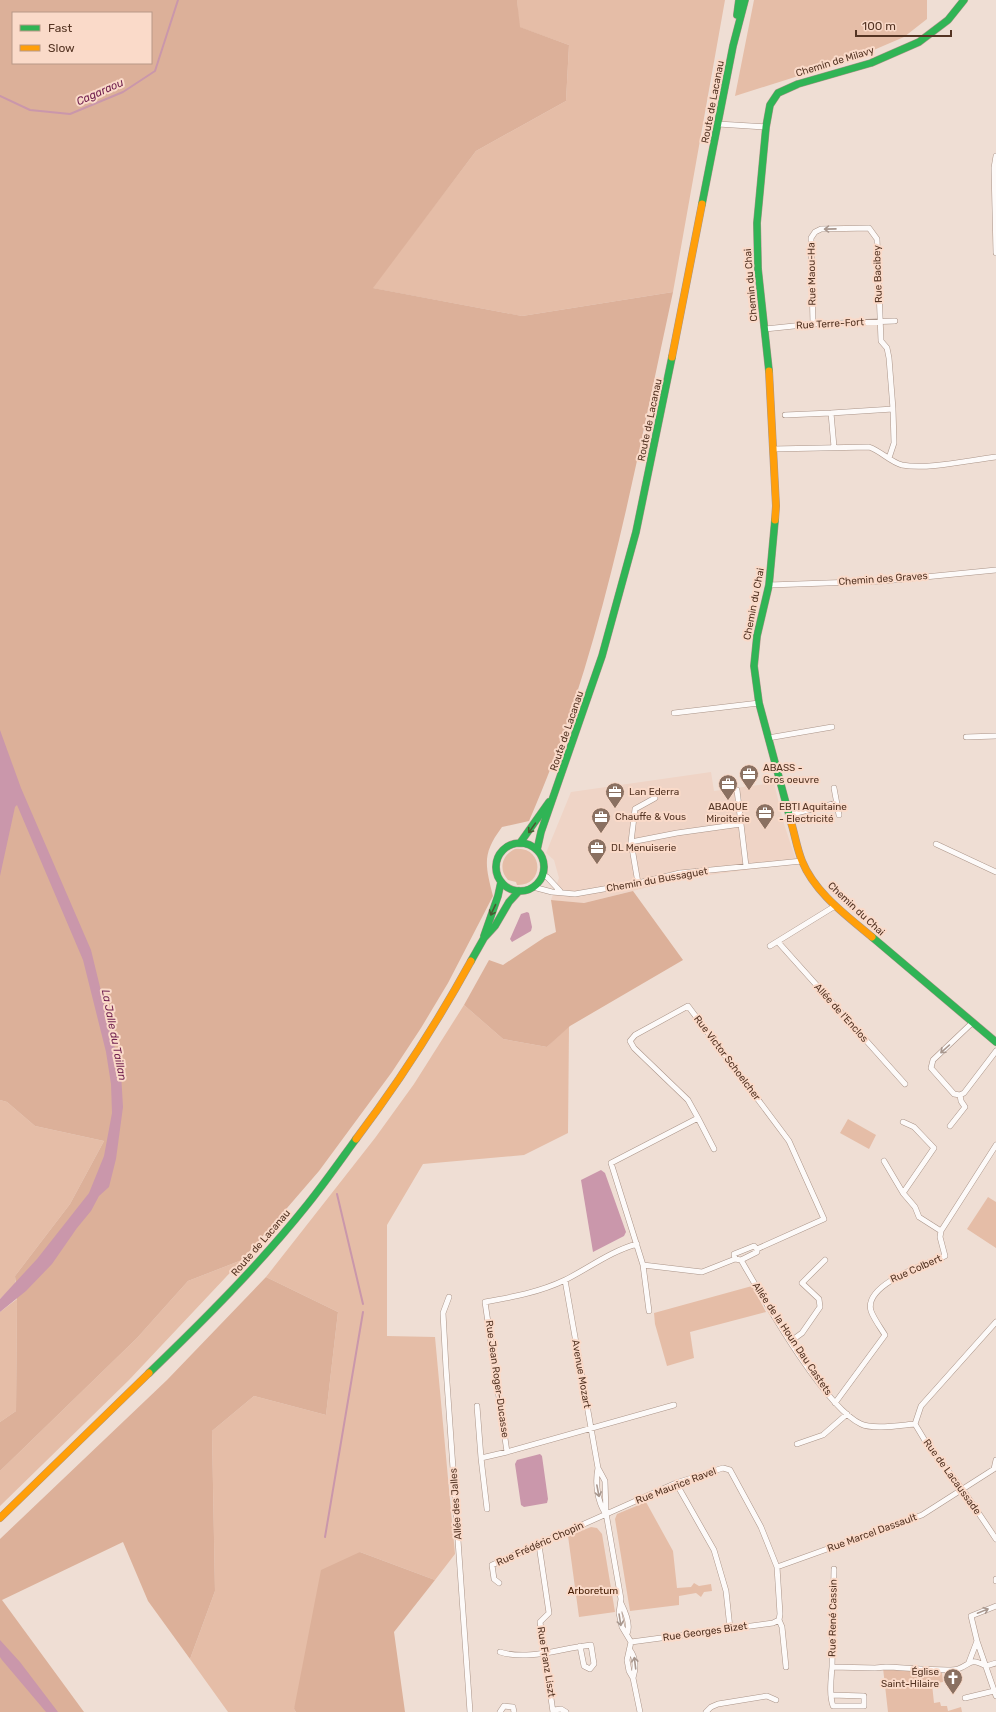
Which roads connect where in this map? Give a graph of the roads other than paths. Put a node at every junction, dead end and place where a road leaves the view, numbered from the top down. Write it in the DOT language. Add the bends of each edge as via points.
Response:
graph roads {
  1 [pos="739,0"];
  2 [pos="745,0"];
  3 [pos="964,0"];
  4 [pos="733,46"];
  5 [pos="718,124"];
  6 [pos="766,127"];
  7 [pos="996,156"];
  8 [pos="869,228"];
  9 [pos="996,253"];
  10 [pos="896,321"];
  11 [pos="880,322"];
  12 [pos="813,324"];
  13 [pos="765,329"];
  14 [pos="893,409"];
  15 [pos="831,413"];
  16 [pos="785,415"];
  17 [pos="834,447"];
  18 [pos="773,449"];
  19 [pos="996,457"];
  20 [pos="889,458"];
  21 [pos="996,570"];
  22 [pos="770,585"];
  23 [pos="759,703"];
  24 [pos="674,713"];
  25 [pos="832,727"];
  26 [pos="996,736"];
  27 [pos="966,737"];
  28 [pos="768,738"];
  29 [pos="834,788"];
  30 [pos="556,789"];
  31 [pos="737,790"];
  32 [pos="655,798"];
  33 [pos="837,803"];
  34 [pos="788,815"];
  35 [pos="839,815"];
  36 [pos="741,824"];
  37 [pos="631,842"];
  38 [pos="520,843"];
  39 [pos="936,844"];
  40 [pos="537,850"];
  41 [pos="802,861"];
  42 [pos="746,866"];
  43 [pos="996,872"];
  44 [pos="543,875"];
  45 [pos="501,882"];
  46 [pos="638,883"];
  47 [pos="533,887"];
  48 [pos="519,891"];
  49 [pos="560,891"];
  50 [pos="835,906"];
  51 [pos="484,938"];
  52 [pos="778,942"];
  53 [pos="770,946"];
  54 [pos="973,1022"];
  55 [pos="996,1042"];
  56 [pos="996,1052"];
  57 [pos="905,1084"];
  58 [pos="960,1095"];
  59 [pos="698,1118"];
  60 [pos="903,1122"];
  61 [pos="950,1126"];
  62 [pos="996,1145"];
  63 [pos="714,1149"];
  64 [pos="884,1161"];
  65 [pos="903,1193"];
  66 [pos="941,1231"];
  67 [pos="637,1244"];
  68 [pos="757,1249"];
  69 [pos="738,1259"];
  70 [pos="825,1260"];
  71 [pos="643,1264"];
  72 [pos="565,1280"];
  73 [pos="449,1297"];
  74 [pos="649,1311"];
  75 [pos="996,1322"];
  76 [pos="791,1341"];
  77 [pos="836,1403"];
  78 [pos="674,1404"];
  79 [pos="477,1406"];
  80 [pos="847,1414"];
  81 [pos="916,1424"];
  82 [pos="590,1427"];
  83 [pos="797,1444"];
  84 [pos="507,1452"];
  85 [pos="481,1458"];
  86 [pos="996,1460"];
  87 [pos="598,1468"];
  88 [pos="676,1483"];
  89 [pos="963,1490"];
  90 [pos="487,1509"];
  91 [pos="606,1514"];
  92 [pos="0,1518"];
  93 [pos="996,1539"];
  94 [pos="539,1545"];
  95 [pos="777,1567"];
  96 [pos="834,1569"];
  97 [pos="499,1583"];
  98 [pos="996,1606"];
  99 [pos="779,1620"];
  100 [pos="730,1628"];
  101 [pos="977,1641"];
  102 [pos="631,1642"];
  103 [pos="580,1646"];
  104 [pos="500,1652"];
  105 [pos="545,1652"];
  106 [pos="969,1662"];
  107 [pos="996,1663"];
  108 [pos="986,1666"];
  109 [pos="786,1667"];
  110 [pos="832,1667"];
  111 [pos="995,1694"];
  112 [pos="831,1695"];
  113 [pos="965,1698"];
  114 [pos="776,1700"];
  115 [pos="553,1711"];
  116 [pos="470,1712"];
  117 [pos="500,1712"];
  118 [pos="514,1712"];
  119 [pos="566,1712"];
  120 [pos="640,1712"];
  121 [pos="706,1712"];
  1 -- 4 [label="main road, Route de Lacanau"];
  2 -- 4 [label="main road, Route de Lacanau"];
  3 -- 6 [label="main road, Chemin de Milavy" via="948,20 918,42 871,63 798,84 778,93 770,105"];
  4 -- 5 [label="main road, Route de Lacanau"];
  5 -- 6 [label="street"];
  5 -- 30 [label="main road, Route de Lacanau" via="636,532 602,656"];
  6 -- 13 [label="main road, Chemin du Chai" via="757,223 758,269"];
  7 -- 9 [label="street"];
  8 -- 11 [label="street, Rue Bacibey" via="877,239"];
  8 -- 12 [label="street, Rue Maou-Ha, one-way" via="821,229 814,232 811,238"];
  10 -- 11 [label="street, Rue Terre-Fort"];
  11 -- 12 [label="street, Rue Terre-Fort"];
  11 -- 14 [label="street, Rue Bacibey" via="881,341 888,348"];
  12 -- 13 [label="street, Rue Terre-Fort"];
  13 -- 18 [label="main road, Chemin du Chai"];
  14 -- 15 [label="street"];
  14 -- 20 [label="street, Rue Bacibey" via="894,443"];
  15 -- 16 [label="street"];
  15 -- 17 [label="street"];
  17 -- 18 [label="street"];
  17 -- 20 [label="street" via="869,448 879,450"];
  18 -- 22 [label="main road, Chemin du Chai" via="776,506"];
  19 -- 20 [label="street" via="916,466 901,464"];
  21 -- 22 [label="street, Chemin des Graves" via="884,581"];
  22 -- 23 [label="main road, Chemin du Chai" via="757,636 754,666"];
  23 -- 24 [label="street"];
  23 -- 28 [label="main road, Chemin du Chai"];
  25 -- 28 [label="street"];
  26 -- 27 [label="street"];
  28 -- 34 [label="main road, Chemin du Chai"];
  29 -- 33 [label="street"];
  30 -- 38 [label="main road, one-way"];
  30 -- 40 [label="main road"];
  31 -- 36 [label="street"];
  32 -- 37 [label="street" via="635,809"];
  33 -- 34 [label="street"];
  33 -- 35 [label="street"];
  34 -- 41 [label="main road, Chemin du Chai"];
  36 -- 37 [label="street"];
  36 -- 42 [label="street"];
  37 -- 46 [label="street"];
  38 -- 40 [label="main road"];
  38 -- 45 [label="main road" via="506,847 498,856 497,875"];
  39 -- 43 [label="street"];
  40 -- 44 [label="main road" via="543,859"];
  41 -- 42 [label="street, Chemin du Bussaguet"];
  41 -- 50 [label="main road, Chemin du Chai" via="817,886"];
  42 -- 46 [label="street, Chemin du Bussaguet" via="680,874"];
  44 -- 47 [label="main road"];
  44 -- 49 [label="street"];
  45 -- 48 [label="main road" via="506,887"];
  45 -- 51 [label="main road, one-way" via="499,896"];
  46 -- 49 [label="street, Chemin du Bussaguet" via="575,894"];
  47 -- 48 [label="main road"];
  47 -- 49 [label="street, Chemin du Bussaguet" via="552,892"];
  48 -- 51 [label="main road"];
  50 -- 52 [label="street"];
  50 -- 54 [label="main road, Chemin du Chai"];
  51 -- 92 [label="main road, Route de Lacanau" via="444,1012 411,1064 371,1122 307,1205 201,1323"];
  52 -- 53 [label="street"];
  52 -- 57 [label="street, Allée de l'Enclos"];
  54 -- 55 [label="main road, Chemin du Chai"];
  54 -- 58 [label="street, one-way" via="930,1065 954,1094"];
  56 -- 58 [label="street"];
  58 -- 61 [label="street" via="965,1107"];
  59 -- 63 [label="street, Rue Victor Schoelcher"];
  59 -- 67 [label="street" via="611,1163"];
  59 -- 68 [label="street, Rue Victor Schoelcher" via="688,1100 634,1048 630,1041 688,1006 789,1141 824,1219"];
  60 -- 65 [label="street" via="914,1127 934,1148"];
  62 -- 66 [label="street"];
  64 -- 65 [label="street"];
  65 -- 66 [label="street" via="915,1207 919,1217"];
  66 -- 77 [label="street, Rue Colbert" via="945,1256 882,1285 870,1302 871,1310 885,1335"];
  67 -- 71 [label="street"];
  67 -- 72 [label="street" via="623,1248"];
  68 -- 69 [label="street" via="757,1252"];
  68 -- 69 [label="street" via="754,1246 734,1254"];
  69 -- 71 [label="street" via="702,1272"];
  69 -- 76 [label="street, Allée de la Houn Dau Castets"];
  70 -- 76 [label="street" via="802,1282 818,1299 820,1307 802,1333"];
  71 -- 74 [label="street"];
  72 -- 82 [label="street, Avenue Mozart"];
  72 -- 84 [label="street, Rue Jean Roger-Ducasse" via="541,1290 485,1302"];
  73 -- 116 [label="street, Allée des Jalles" via="443,1313"];
  75 -- 81 [label="street" via="920,1406"];
  76 -- 77 [label="street, Allée de la Houn Dau Castets"];
  77 -- 80 [label="street, Allée de la Houn Dau Castets"];
  78 -- 82 [label="street, Rue Jean Roger-Ducasse"];
  79 -- 85 [label="street"];
  80 -- 81 [label="street, Allée de la Houn Dau Castets" via="862,1425 870,1427"];
  80 -- 83 [label="street" via="823,1435"];
  81 -- 89 [label="street, Rue de Lacaussade" via="927,1444"];
  82 -- 84 [label="street, Rue Jean Roger-Ducasse"];
  82 -- 87 [label="street, Avenue Mozart"];
  84 -- 85 [label="street"];
  85 -- 90 [label="street"];
  86 -- 89 [label="street, Rue Marcel Dassault" via="994,1469"];
  87 -- 91 [label="street, Avenue Mozart" via="605,1481"];
  87 -- 91 [label="street, Avenue Mozart, one-way" via="598,1491"];
  88 -- 91 [label="street, Rue Maurice Ravel"];
  88 -- 95 [label="street, Rue Maurice Ravel" via="723,1468 730,1470 761,1527"];
  88 -- 100 [label="street" via="714,1550 726,1591"];
  89 -- 93 [label="street, Rue de Lacaussade"];
  89 -- 95 [label="street, Rue Marcel Dassault" via="922,1515"];
  91 -- 94 [label="street, Rue Frédéric Chopin"];
  91 -- 102 [label="street, Avenue Mozart" via="621,1603 626,1612 629,1630 627,1634"];
  94 -- 97 [label="street, Rue Frédéric Chopin" via="492,1565 494,1579"];
  94 -- 105 [label="street, Rue Franz Liszt" via="548,1613 540,1622"];
  95 -- 99 [label="street, Rue Maurice Ravel"];
  96 -- 110 [label="street, Rue René Cassin"];
  101 -- 98 [label="street, one-way" via="971,1616"];
  99 -- 100 [label="street, Rue Georges Bizet"];
  99 -- 109 [label="street, Rue Maurice Ravel"];
  100 -- 102 [label="street, Rue Georges Bizet"];
  101 -- 106 [label="street"];
  101 -- 108 [label="street"];
  102 -- 120 [label="street" via="630,1650 636,1669 633,1678"];
  103 -- 103 [label="street" via="584,1666 590,1670 594,1664 592,1648 590,1645"];
  103 -- 105 [label="street"];
  104 -- 105 [label="street" via="513,1656"];
  105 -- 115 [label="street, Rue Franz Liszt"];
  106 -- 108 [label="street" via="978,1662"];
  106 -- 110 [label="street, Rue René Cassin" via="957,1670"];
  107 -- 108 [label="street"];
  108 -- 111 [label="street"];
  110 -- 112 [label="street, Rue René Cassin"];
  111 -- 113 [label="street"];
  112 -- 112 [label="street" via="833,1706 864,1706 864,1696"];
  114 -- 121 [label="street" via="767,1696 718,1704"];
  115 -- 119 [label="street, Rue Franz Liszt" via="561,1709"];
  117 -- 118 [label="street" via="504,1706 513,1707"];
}
